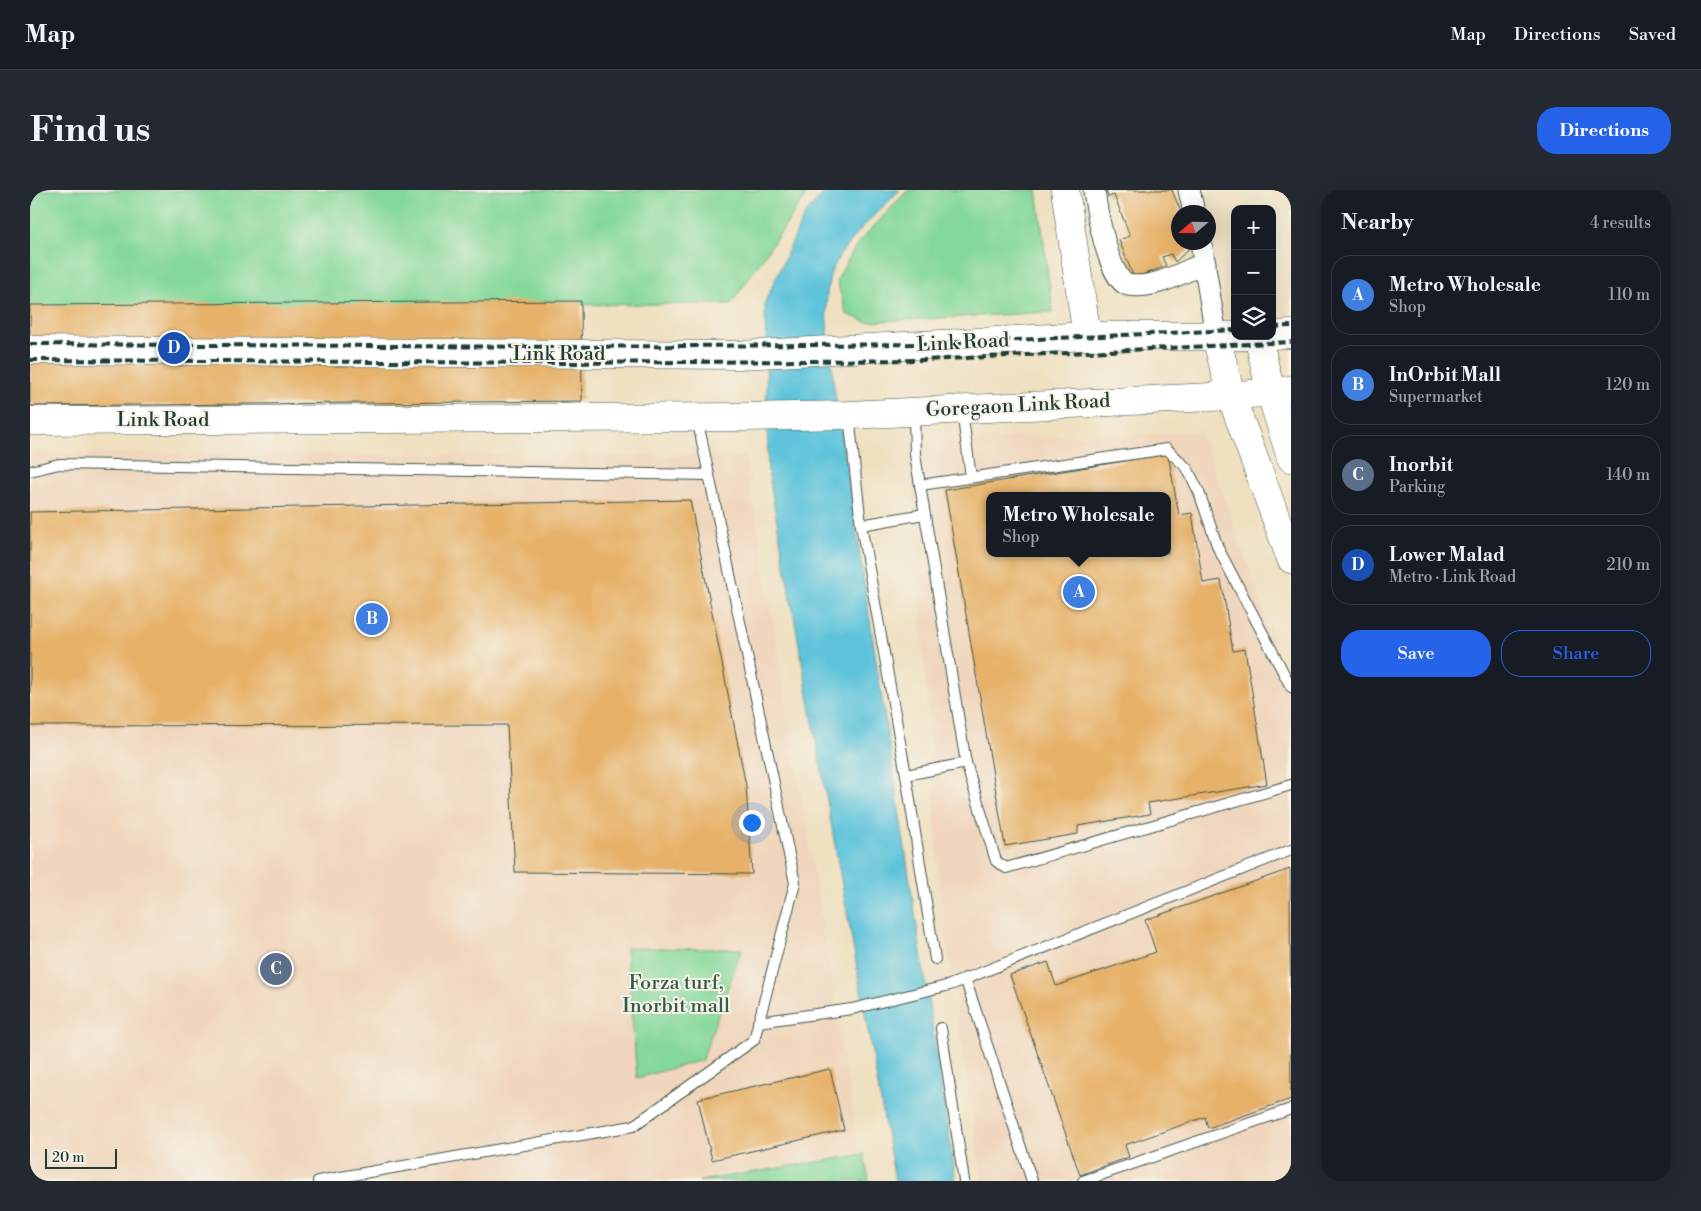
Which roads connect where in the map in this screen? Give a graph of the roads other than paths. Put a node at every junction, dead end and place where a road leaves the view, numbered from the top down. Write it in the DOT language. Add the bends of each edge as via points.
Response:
graph roads {
  1 [pos="1065,190"];
  2 [pos="1094,190"];
  3 [pos="1189,190"];
  4 [pos="1192,205"];
  5 [pos="1203,250"];
  6 [pos="1206,264"];
  7 [pos="1291,334"];
  8 [pos="1276,335"];
  9 [pos="1087,336"];
  10 [pos="1216,336"];
  11 [pos="1231,336"];
  12 [pos="1262,340"];
  13 [pos="30,350"];
  14 [pos="1281,392"];
  15 [pos="1231,396"];
  16 [pos="962,408"];
  17 [pos="914,411"];
  18 [pos="846,415"];
  19 [pos="745,417"];
  20 [pos="697,418"];
  21 [pos="30,421"];
  22 [pos="1291,458"];
  23 [pos="30,471"];
  24 [pos="709,475"];
  25 [pos="971,477"];
  26 [pos="920,485"];
  27 [pos="924,514"];
  28 [pos="861,525"];
  29 [pos="1291,559"];
  30 [pos="1291,687"];
  31 [pos="966,763"];
  32 [pos="906,775"];
  33 [pos="1291,785"];
  34 [pos="1291,850"];
  35 [pos="935,959"];
  36 [pos="965,978"];
  37 [pos="758,1022"];
  38 [pos="941,1028"];
  39 [pos="1291,1109"];
  40 [pos="318,1181"];
  41 [pos="964,1181"];
  42 [pos="1032,1181"];
  43 [pos="1082,1181"];
  1 -- 9 [label="main road"];
  2 -- 6 [label="street" via="1112,263 1122,282 1128,285 1149,284"];
  3 -- 4 [label="street"];
  5 -- 6 [label="street"];
  6 -- 10 [label="street"];
  7 -- 8 [label="main road"];
  9 -- 10 [label="main road, Link Road"];
  9 -- 13 [label="main road, Link Road" via="740,355"];
  10 -- 11 [label="main road, Link Road"];
  10 -- 15 [label="main road"];
  12 -- 14 [label="main road"];
  14 -- 15 [label="main road, Goregaon Link Road"];
  14 -- 22 [label="main road"];
  15 -- 16 [label="main road, Goregaon Link Road"];
  15 -- 29 [label="main road"];
  16 -- 17 [label="main road, Goregaon Link Road"];
  16 -- 25 [label="lane"];
  17 -- 18 [label="main road, Goregaon Link Road"];
  17 -- 26 [label="lane" via="915,455"];
  18 -- 19 [label="main road, Goregaon Link Road"];
  18 -- 28 [label="lane"];
  19 -- 20 [label="main road, Link Road"];
  20 -- 21 [label="main road, Link Road"];
  20 -- 24 [label="lane"];
  23 -- 24 [label="lane" via="59,464"];
  24 -- 37 [label="lane" via="795,883"];
  25 -- 26 [label="lane"];
  25 -- 30 [label="lane" via="1167,448 1187,468 1199,492 1218,548"];
  26 -- 27 [label="lane"];
  27 -- 28 [label="lane"];
  27 -- 31 [label="lane"];
  28 -- 32 [label="lane"];
  31 -- 32 [label="lane"];
  31 -- 33 [label="lane" via="996,861 1006,868"];
  32 -- 35 [label="lane"];
  34 -- 36 [label="lane"];
  36 -- 37 [label="lane" via="950,985 852,1009"];
  36 -- 42 [label="lane"];
  37 -- 40 [label="lane" via="754,1040 634,1126"];
  38 -- 41 [label="lane"];
  39 -- 43 [label="lane"];
}
